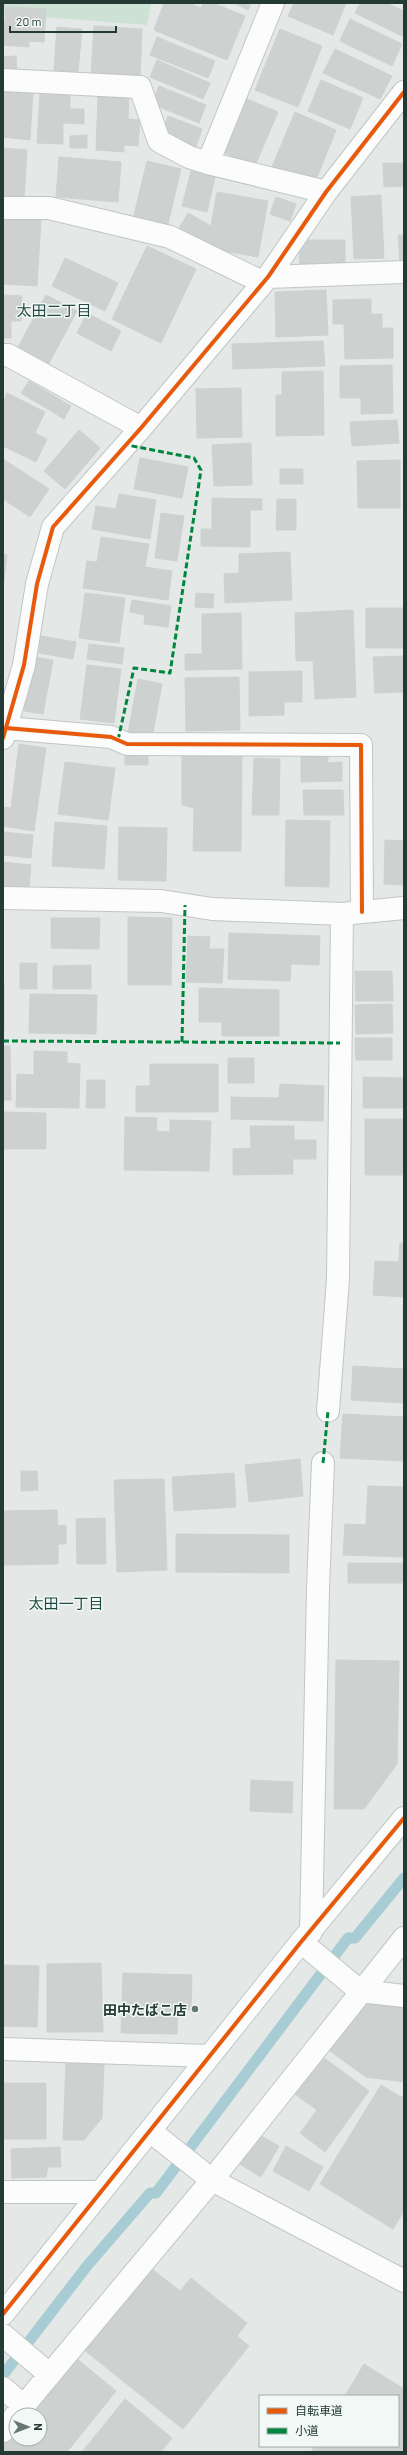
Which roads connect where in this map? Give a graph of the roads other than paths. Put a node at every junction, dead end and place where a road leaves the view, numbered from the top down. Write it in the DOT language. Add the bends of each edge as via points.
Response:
graph roads {
  1 [pos="273,3"];
  2 [pos="3,80"];
  3 [pos="404,92"];
  4 [pos="208,164"];
  5 [pos="326,192"];
  6 [pos="3,208"];
  7 [pos="404,272"];
  8 [pos="265,279"];
  9 [pos="3,356"];
  10 [pos="141,428"];
  11 [pos="4,733"];
  12 [pos="3,898"];
  13 [pos="404,908"];
  14 [pos="352,913"];
  15 [pos="328,1411"];
  16 [pos="324,1463"];
  17 [pos="401,1829"];
  18 [pos="306,1937"];
  19 [pos="404,1938"];
  20 [pos="360,1991"];
  21 [pos="404,1996"];
  22 [pos="3,2049"];
  23 [pos="210,2056"];
  24 [pos="150,2131"];
  25 [pos="212,2180"];
  26 [pos="3,2192"];
  27 [pos="99,2192"];
  28 [pos="404,2281"];
  29 [pos="3,2314"];
  30 [pos="9,2340"];
  31 [pos="48,2374"];
  32 [pos="3,2388"];
  33 [pos="16,2407"];
  34 [pos="23,2407"];
  1 -- 4 [label="street"];
  2 -- 4 [label="street" via="140,87 159,141"];
  3 -- 5 [label="street"];
  4 -- 5 [label="street"];
  5 -- 8 [label="street"];
  6 -- 8 [label="street" via="49,208 170,237"];
  7 -- 8 [label="street"];
  8 -- 10 [label="street"];
  9 -- 10 [label="street" via="8,355"];
  10 -- 11 [label="street" via="53,527 37,584 24,665"];
  11 -- 14 [label="street" via="111,737 127,744 361,745"];
  12 -- 14 [label="street" via="161,901 212,909"];
  13 -- 14 [label="street"];
  14 -- 15 [label="street" via="338,1280"];
  16 -- 18 [label="street"];
  17 -- 18 [label="street"];
  18 -- 20 [label="street" via="322,1959"];
  18 -- 23 [label="street"];
  19 -- 20 [label="street"];
  20 -- 21 [label="street"];
  20 -- 25 [label="street"];
  22 -- 23 [label="street"];
  23 -- 24 [label="street"];
  24 -- 25 [label="street"];
  24 -- 27 [label="street"];
  25 -- 28 [label="street"];
  25 -- 31 [label="street"];
  26 -- 27 [label="street"];
  27 -- 29 [label="street"];
  30 -- 31 [label="street"];
  31 -- 34 [label="street"];
  32 -- 33 [label="street"];
}
